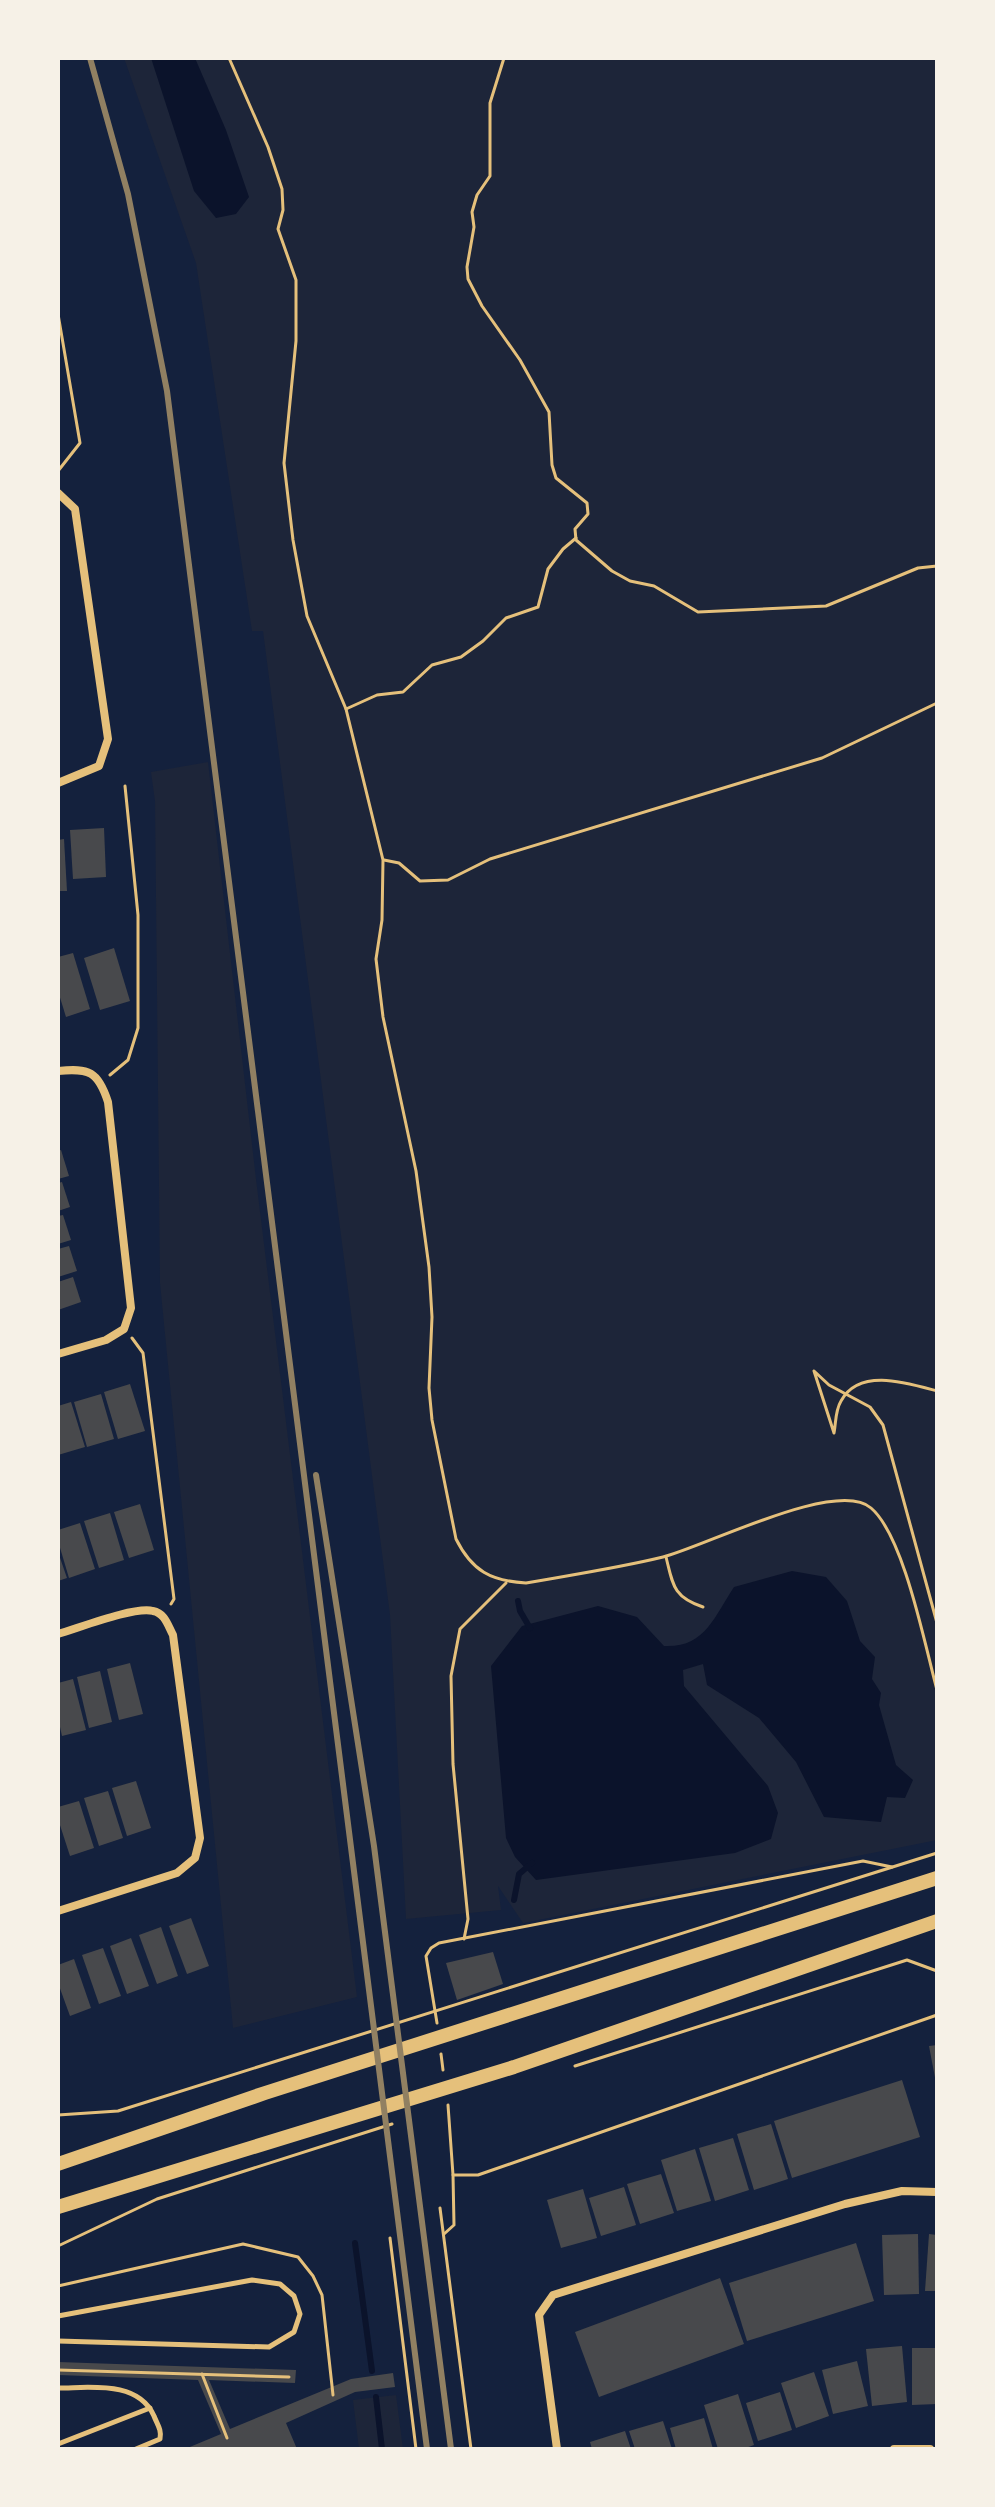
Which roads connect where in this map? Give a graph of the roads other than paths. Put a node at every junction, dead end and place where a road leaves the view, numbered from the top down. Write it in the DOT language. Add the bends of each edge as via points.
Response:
graph roads {
  1 [pos="58,493"];
  2 [pos="58,783"];
  3 [pos="58,1071"];
  4 [pos="58,1354"];
  5 [pos="58,1634"];
  6 [pos="937,1878"];
  7 [pos="58,1911"];
  8 [pos="937,1921"];
  9 [pos="58,2164"];
  10 [pos="937,2192"];
  11 [pos="58,2207"];
  12 [pos="58,2316"];
  13 [pos="58,2341"];
  14 [pos="58,2388"];
  15 [pos="150,2408"];
  16 [pos="58,2444"];
  17 [pos="136,2449"];
  18 [pos="557,2449"];
  19 [pos="894,2449"];
  20 [pos="930,2449"];
  1 -- 2 [label="street" via="75,509 108,739 99,766"];
  3 -- 4 [label="street" via="82,1069 101,1082 108,1102 131,1308 124,1329"];
  5 -- 7 [label="street" via="134,1611 154,1610 165,1618 173,1635 200,1838 195,1858 177,1873"];
  6 -- 9 [label="main road"];
  8 -- 11 [label="main road" via="514,2067"];
  10 -- 18 [label="street" via="902,2191 845,2204 553,2295 539,2315"];
  12 -- 13 [label="lane" via="252,2280 280,2284 294,2296 300,2314 294,2332 269,2347"];
  14 -- 15 [label="lane" via="125,2389"];
  15 -- 16 [label="lane"];
  15 -- 17 [label="lane" via="160,2439"];
  19 -- 20 [label="street"];
}
